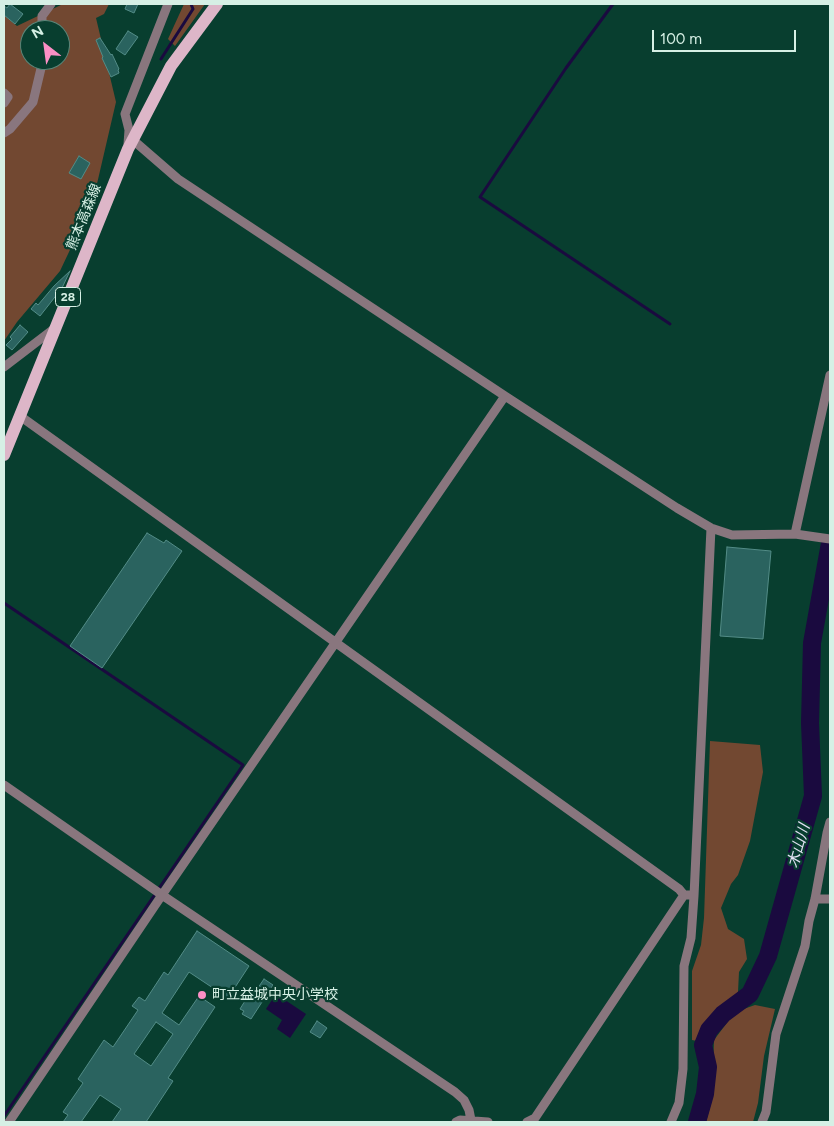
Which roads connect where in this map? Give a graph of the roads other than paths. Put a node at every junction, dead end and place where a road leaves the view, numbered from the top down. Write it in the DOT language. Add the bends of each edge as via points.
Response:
graph roads {
  1 [pos="50,4"];
  2 [pos="168,4"];
  3 [pos="217,4"];
  4 [pos="42,20"];
  5 [pos="41,70"];
  6 [pos="4,93"];
  7 [pos="4,104"];
  8 [pos="4,133"];
  9 [pos="130,144"];
  10 [pos="56,327"];
  11 [pos="4,367"];
  12 [pos="830,375"];
  13 [pos="505,396"];
  14 [pos="20,416"];
  15 [pos="4,455"];
  16 [pos="711,528"];
  17 [pos="798,534"];
  18 [pos="830,539"];
  19 [pos="336,642"];
  20 [pos="4,785"];
  21 [pos="830,822"];
  22 [pos="684,895"];
  23 [pos="162,896"];
  24 [pos="694,896"];
  25 [pos="816,899"];
  26 [pos="830,899"];
  27 [pos="471,1120"];
  28 [pos="9,1122"];
  29 [pos="456,1122"];
  30 [pos="488,1122"];
  31 [pos="527,1122"];
  32 [pos="671,1122"];
  33 [pos="762,1122"];
  1 -- 4 [label="street"];
  2 -- 9 [label="street" via="125,114"];
  3 -- 9 [label="main road, 熊本高森線 / 28" via="171,66"];
  5 -- 8 [label="street" via="33,102"];
  6 -- 7 [label="street" via="8,97"];
  9 -- 10 [label="main road, 熊本高森線 / 28"];
  9 -- 13 [label="street"];
  10 -- 11 [label="street"];
  10 -- 14 [label="main road, 熊本高森線 / 28"];
  12 -- 17 [label="street"];
  13 -- 16 [label="street"];
  13 -- 19 [label="street"];
  14 -- 15 [label="main road, 熊本高森線 / 28"];
  14 -- 19 [label="street"];
  16 -- 17 [label="street" via="732,535"];
  16 -- 24 [label="street"];
  17 -- 18 [label="street"];
  19 -- 22 [label="street"];
  19 -- 23 [label="street"];
  20 -- 23 [label="street"];
  21 -- 25 [label="street"];
  22 -- 24 [label="street"];
  22 -- 31 [label="street" via="535,1118"];
  23 -- 27 [label="street" via="455,1092 464,1100"];
  23 -- 28 [label="street"];
  24 -- 32 [label="street" via="691,938 684,966 683,1069 679,1103"];
  25 -- 26 [label="street"];
  25 -- 33 [label="street" via="805,946 776,1034"];
  27 -- 29 [label="street"];
  27 -- 30 [label="street"];
}
